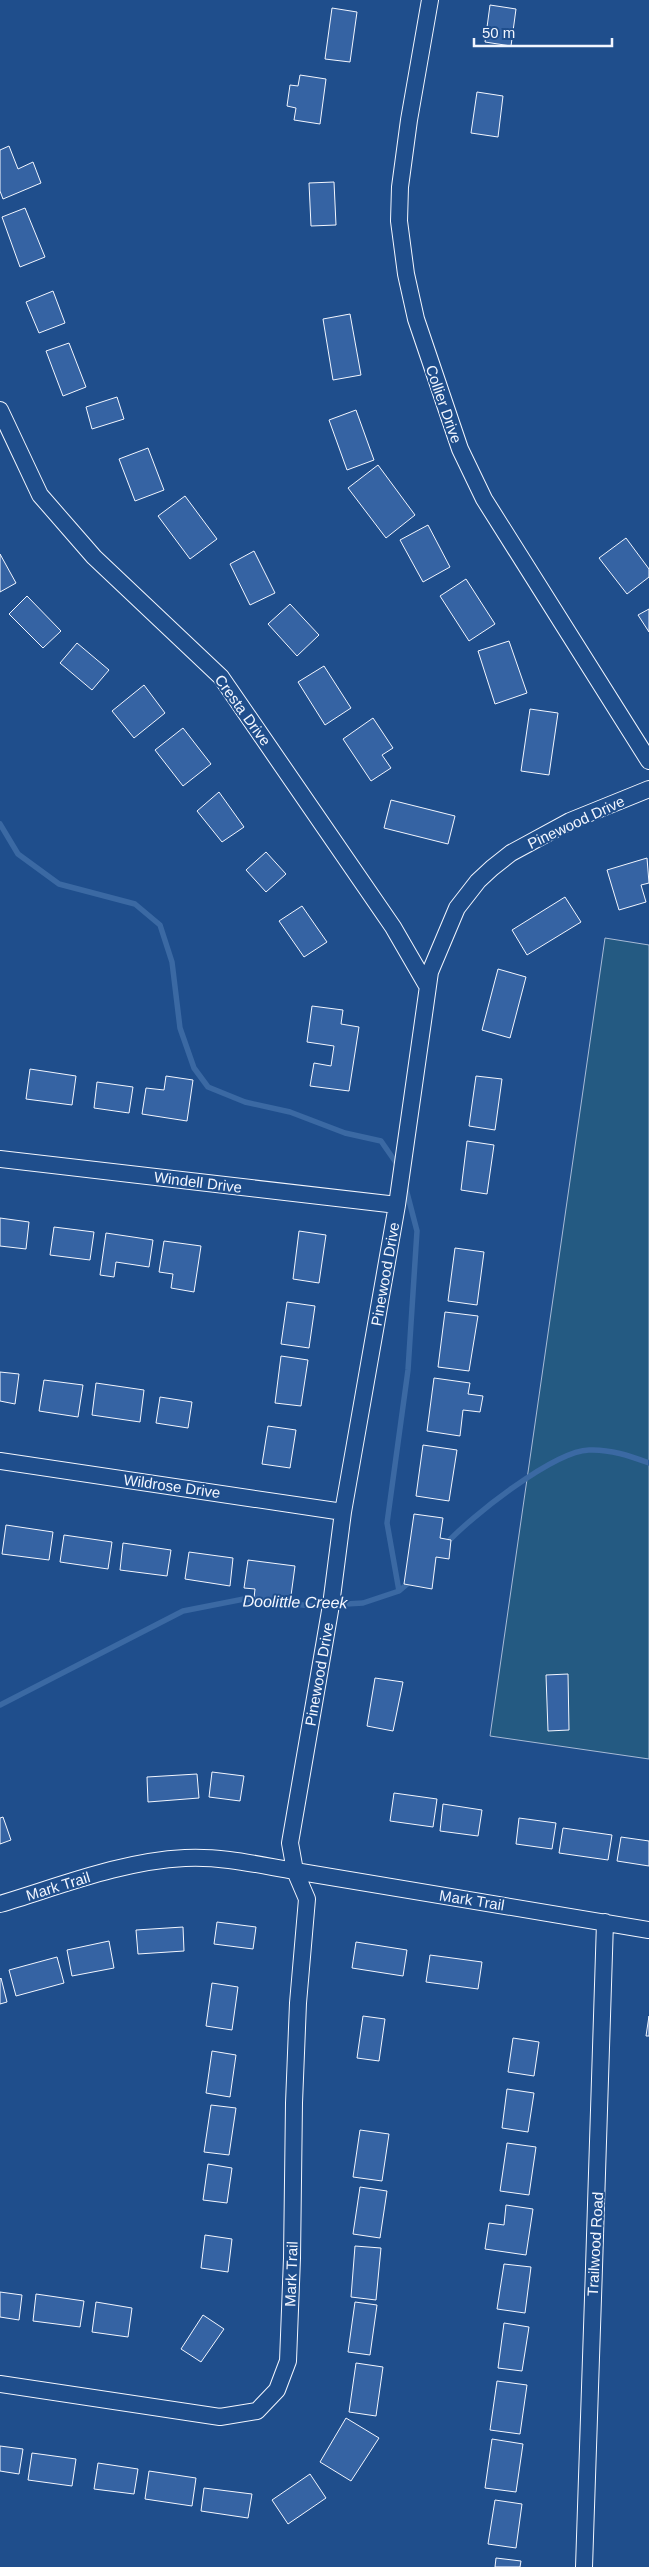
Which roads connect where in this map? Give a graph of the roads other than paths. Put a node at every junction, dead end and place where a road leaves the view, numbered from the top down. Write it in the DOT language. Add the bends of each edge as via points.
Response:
graph roads {
  1 [pos="430,0"];
  2 [pos="0,410"];
  3 [pos="649,762"];
  4 [pos="649,789"];
  5 [pos="426,984"];
  6 [pos="0,1159"];
  7 [pos="397,1205"];
  8 [pos="0,1461"];
  9 [pos="343,1512"];
  10 [pos="295,1871"];
  11 [pos="0,1904"];
  12 [pos="605,1922"];
  13 [pos="649,1930"];
  14 [pos="0,2384"];
  15 [pos="584,2567"];
  1 -- 3 [label="street, Collier Drive" via="400,187 399,221 416,319 460,449 484,499"];
  2 -- 5 [label="street, Cresta Drive" via="40,495 94,557 221,677 393,927"];
  4 -- 5 [label="street, Pinewood Drive" via="570,821 511,853 478,880 457,908"];
  5 -- 7 [label="street, Pinewood Drive"];
  6 -- 7 [label="street, Windell Drive"];
  7 -- 9 [label="street, Pinewood Drive"];
  8 -- 9 [label="street, Wildrose Drive"];
  9 -- 10 [label="street, Pinewood Drive" via="331,1605 290,1843"];
  10 -- 11 [label="street, Mark Trail" via="220,1859 156,1861 101,1873"];
  10 -- 12 [label="street, Mark Trail"];
  10 -- 14 [label="street, Mark Trail" via="308,1899 294,2092 288,2361 277,2390 257,2411 220,2417"];
  12 -- 13 [label="street, Mark Trail"];
  12 -- 15 [label="street, Trailwood Road"];
}
